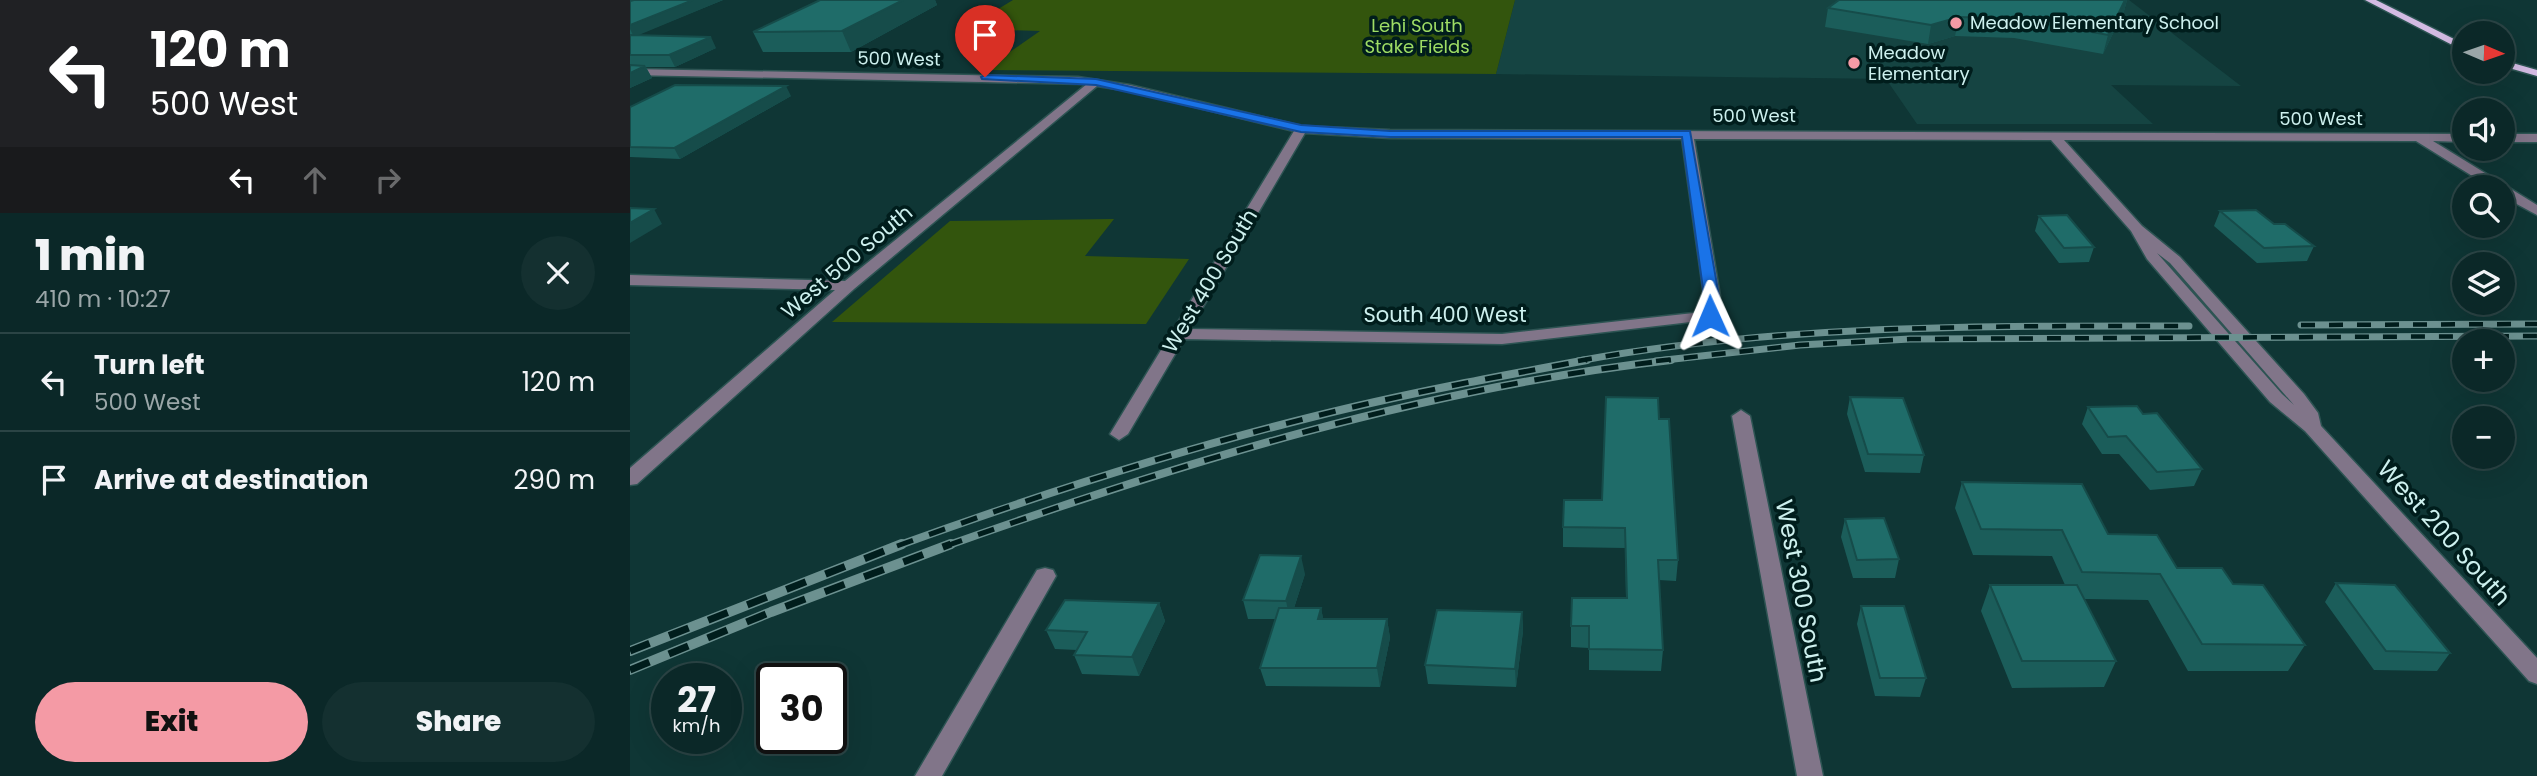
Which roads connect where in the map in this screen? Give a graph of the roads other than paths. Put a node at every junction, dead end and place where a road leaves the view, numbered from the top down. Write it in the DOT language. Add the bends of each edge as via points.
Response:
graph roads {
  1 [pos="2369,0"];
  2 [pos="2452,42"];
  3 [pos="2515,66"];
  4 [pos="630,72"];
  5 [pos="2537,73"];
  6 [pos="1096,82"];
  7 [pos="1301,129"];
  8 [pos="1687,133"];
  9 [pos="2053,135"];
  10 [pos="2419,138"];
  11 [pos="2452,138"];
  12 [pos="2515,138"];
  13 [pos="2537,138"];
  14 [pos="2480,175"];
  15 [pos="2515,197"];
  16 [pos="2537,211"];
  17 [pos="630,280"];
  18 [pos="849,286"];
  19 [pos="1179,334"];
  20 [pos="1741,416"];
  21 [pos="1119,434"];
  22 [pos="630,479"];
  23 [pos="1045,576"];
  24 [pos="2537,674"];
  25 [pos="928,776"];
  26 [pos="1810,776"];
  1 -- 2 [label="main road"];
  3 -- 5 [label="main road"];
  4 -- 6 [label="street, 500 West"];
  6 -- 7 [label="street, 500 West"];
  6 -- 18 [label="street, West 500 South"];
  7 -- 8 [label="street, 500 West" via="1390,134"];
  7 -- 19 [label="street, West 400 South"];
  8 -- 9 [label="street, 500 West"];
  8 -- 19 [label="street, South 400 West" via="1712,296 1710,316 1502,339"];
  9 -- 10 [label="street, 500 West"];
  9 -- 24 [label="street, West 200 South" via="2283,406 2312,427"];
  10 -- 11 [label="street, 500 West"];
  10 -- 14 [label="street"];
  12 -- 13 [label="street"];
  15 -- 16 [label="street"];
  17 -- 18 [label="street"];
  18 -- 22 [label="street, West 500 South"];
  19 -- 21 [label="street, West 400 South"];
  20 -- 26 [label="street, West 300 South"];
  23 -- 25 [label="street"];
}
